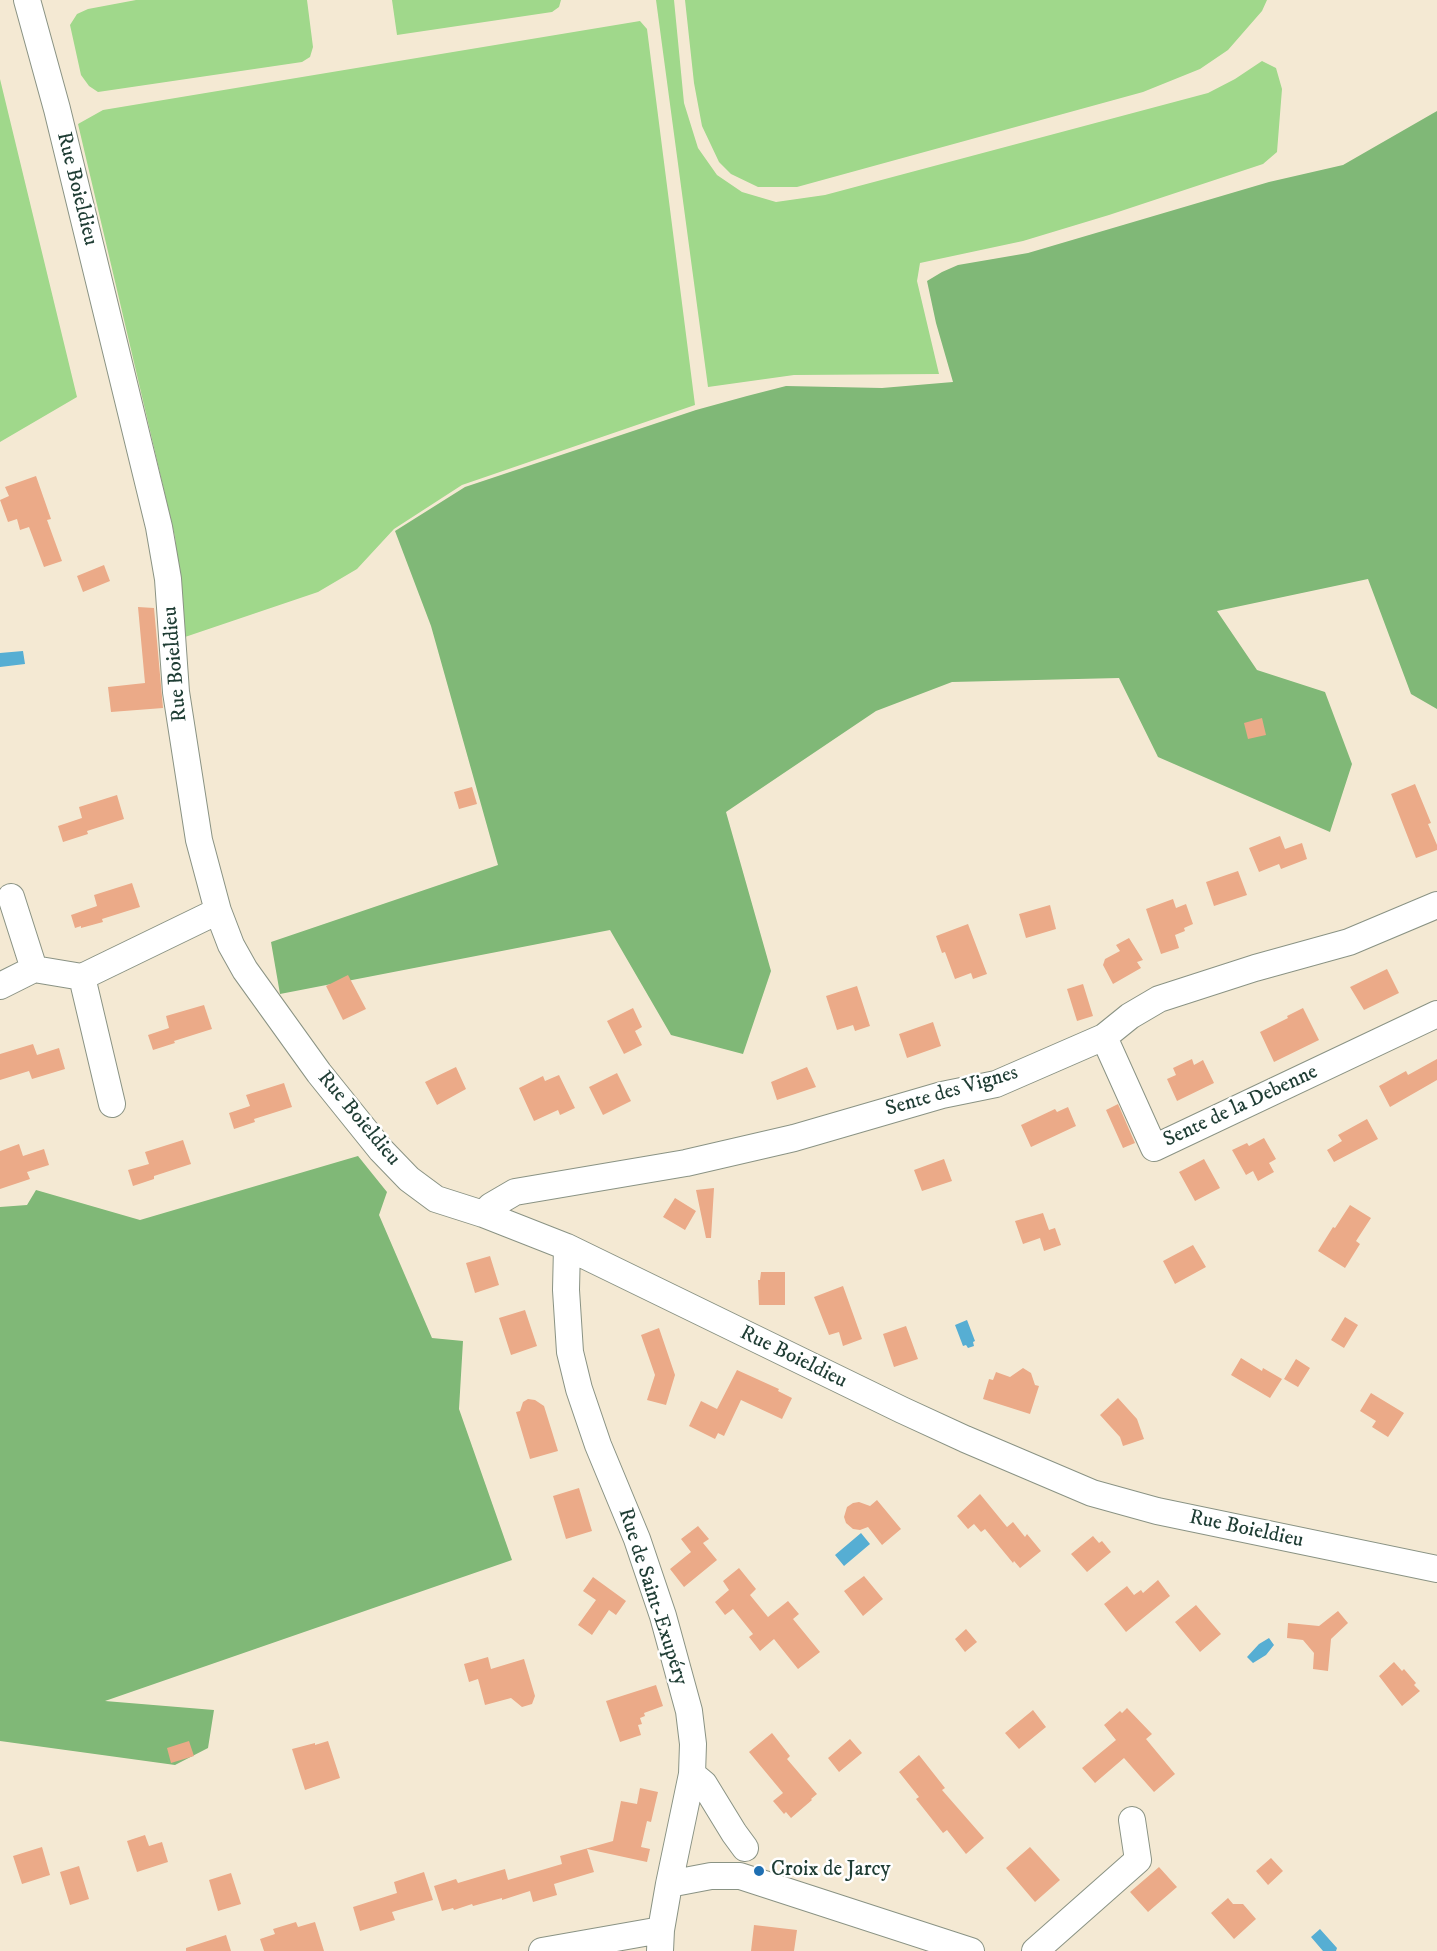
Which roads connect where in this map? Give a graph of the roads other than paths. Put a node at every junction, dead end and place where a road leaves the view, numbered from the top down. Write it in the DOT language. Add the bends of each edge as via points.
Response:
graph roads {
  1 [pos="27,0"];
  2 [pos="11,897"];
  3 [pos="1437,905"];
  4 [pos="218,911"];
  5 [pos="34,969"];
  6 [pos="82,977"];
  7 [pos="0,986"];
  8 [pos="1437,1014"];
  9 [pos="1104,1037"];
  10 [pos="112,1104"];
  11 [pos="483,1214"];
  12 [pos="567,1247"];
  13 [pos="1437,1569"];
  14 [pos="692,1774"];
  15 [pos="1132,1820"];
  16 [pos="745,1848"];
  17 [pos="669,1884"];
  18 [pos="660,1940"];
  19 [pos="542,1951"];
  20 [pos="969,1951"];
  21 [pos="1035,1951"];
  1 -- 4 [label="street, Rue Boieldieu" via="159,526 168,579 179,715 199,840"];
  2 -- 5 [label="street"];
  3 -- 9 [label="street, Sente des Vignes" via="1349,942 1159,999"];
  4 -- 6 [label="street"];
  4 -- 11 [label="street, Rue Boieldieu" via="245,970 319,1073 381,1149 409,1179 436,1199"];
  5 -- 6 [label="street"];
  5 -- 7 [label="street"];
  6 -- 10 [label="street"];
  8 -- 9 [label="street, Sente de la Debenne" via="1154,1148"];
  9 -- 11 [label="street, Sente des Vignes" via="996,1084 686,1163 515,1192"];
  11 -- 12 [label="street, Rue Boieldieu"];
  12 -- 13 [label="street, Rue Boieldieu" via="965,1440 1092,1492 1203,1522"];
  12 -- 14 [label="street, Rue de Saint-Exupéry" via="570,1352 598,1444 663,1616 689,1711"];
  14 -- 16 [label="street" via="704,1784"];
  14 -- 17 [label="street, Rue de Saint-Exupéry"];
  15 -- 21 [label="street" via="1138,1860"];
  17 -- 18 [label="street, Rue de Saint-Exupéry"];
  17 -- 20 [label="street" via="711,1876 740,1876"];
  18 -- 19 [label="street"];
}
